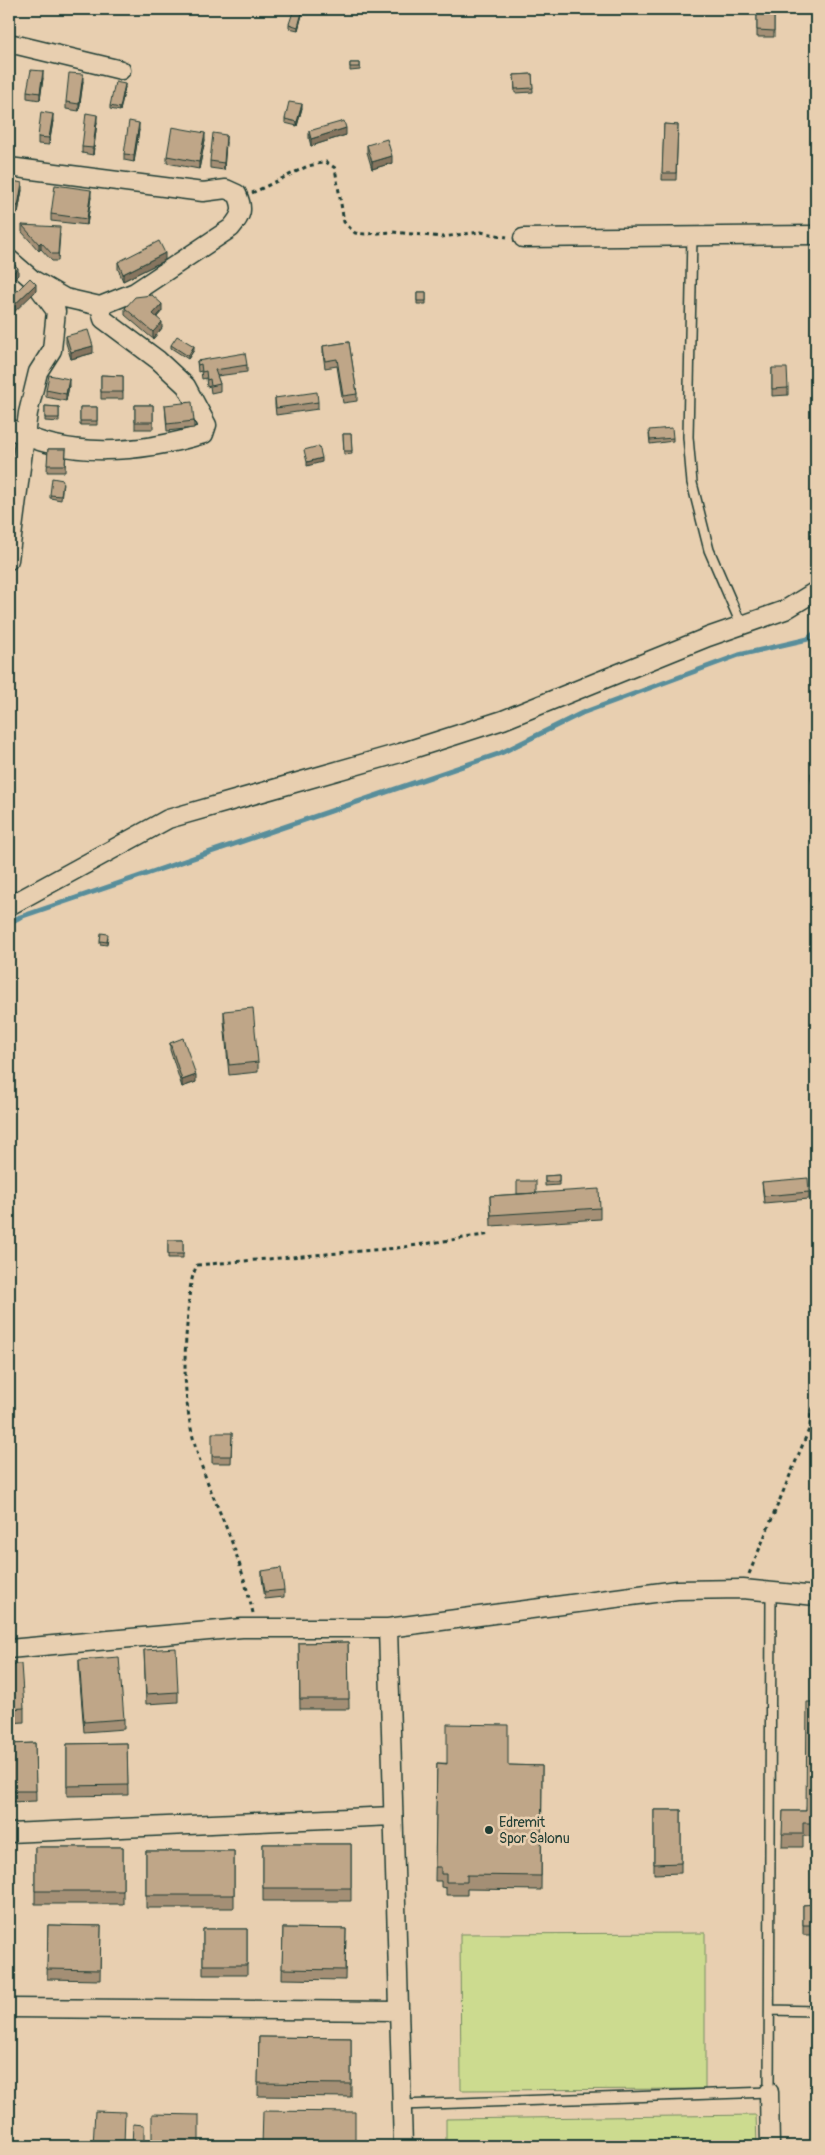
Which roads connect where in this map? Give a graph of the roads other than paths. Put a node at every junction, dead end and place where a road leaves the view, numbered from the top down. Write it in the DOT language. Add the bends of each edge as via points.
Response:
graph roads {
  1 [pos="9,43"];
  2 [pos="121,70"];
  3 [pos="9,167"];
  4 [pos="816,235"];
  5 [pos="692,236"];
  6 [pos="523,238"];
  7 [pos="9,259"];
  8 [pos="32,279"];
  9 [pos="100,306"];
  10 [pos="9,428"];
  11 [pos="25,436"];
  12 [pos="10,553"];
  13 [pos="816,592"];
  14 [pos="742,624"];
  15 [pos="9,906"];
  16 [pos="771,1592"];
  17 [pos="816,1596"];
  18 [pos="388,1628"];
  19 [pos="9,1649"];
  20 [pos="393,1816"];
  21 [pos="9,1833"];
  22 [pos="9,2008"];
  23 [pos="770,2010"];
  24 [pos="398,2011"];
  25 [pos="816,2011"];
  26 [pos="770,2092"];
  27 [pos="401,2105"];
  28 [pos="402,2146"];
  29 [pos="770,2146"];
  1 -- 2 [label="street"];
  3 -- 9 [label="street" via="193,192 226,189 237,194 242,204 241,216 231,228 135,292"];
  4 -- 5 [label="street"];
  5 -- 6 [label="street"];
  5 -- 14 [label="lane" via="688,437 691,475 709,550"];
  7 -- 8 [label="street"];
  8 -- 9 [label="street" via="71,300"];
  8 -- 11 [label="street" via="56,311 52,350 38,372"];
  9 -- 11 [label="street" via="103,319 158,360 186,386 207,425 204,434 174,443 93,449 58,447"];
  10 -- 11 [label="street"];
  11 -- 12 [label="street"];
  13 -- 14 [label="street" via="785,610"];
  14 -- 15 [label="street" via="503,720 168,819"];
  16 -- 17 [label="street"];
  16 -- 18 [label="street" via="677,1590"];
  16 -- 23 [label="lane"];
  18 -- 19 [label="street" via="258,1628"];
  18 -- 20 [label="street"];
  20 -- 21 [label="street"];
  20 -- 24 [label="street"];
  22 -- 24 [label="street"];
  23 -- 25 [label="lane"];
  23 -- 26 [label="lane"];
  24 -- 27 [label="street"];
  26 -- 27 [label="lane"];
  26 -- 29 [label="street"];
  27 -- 28 [label="street"];
}
